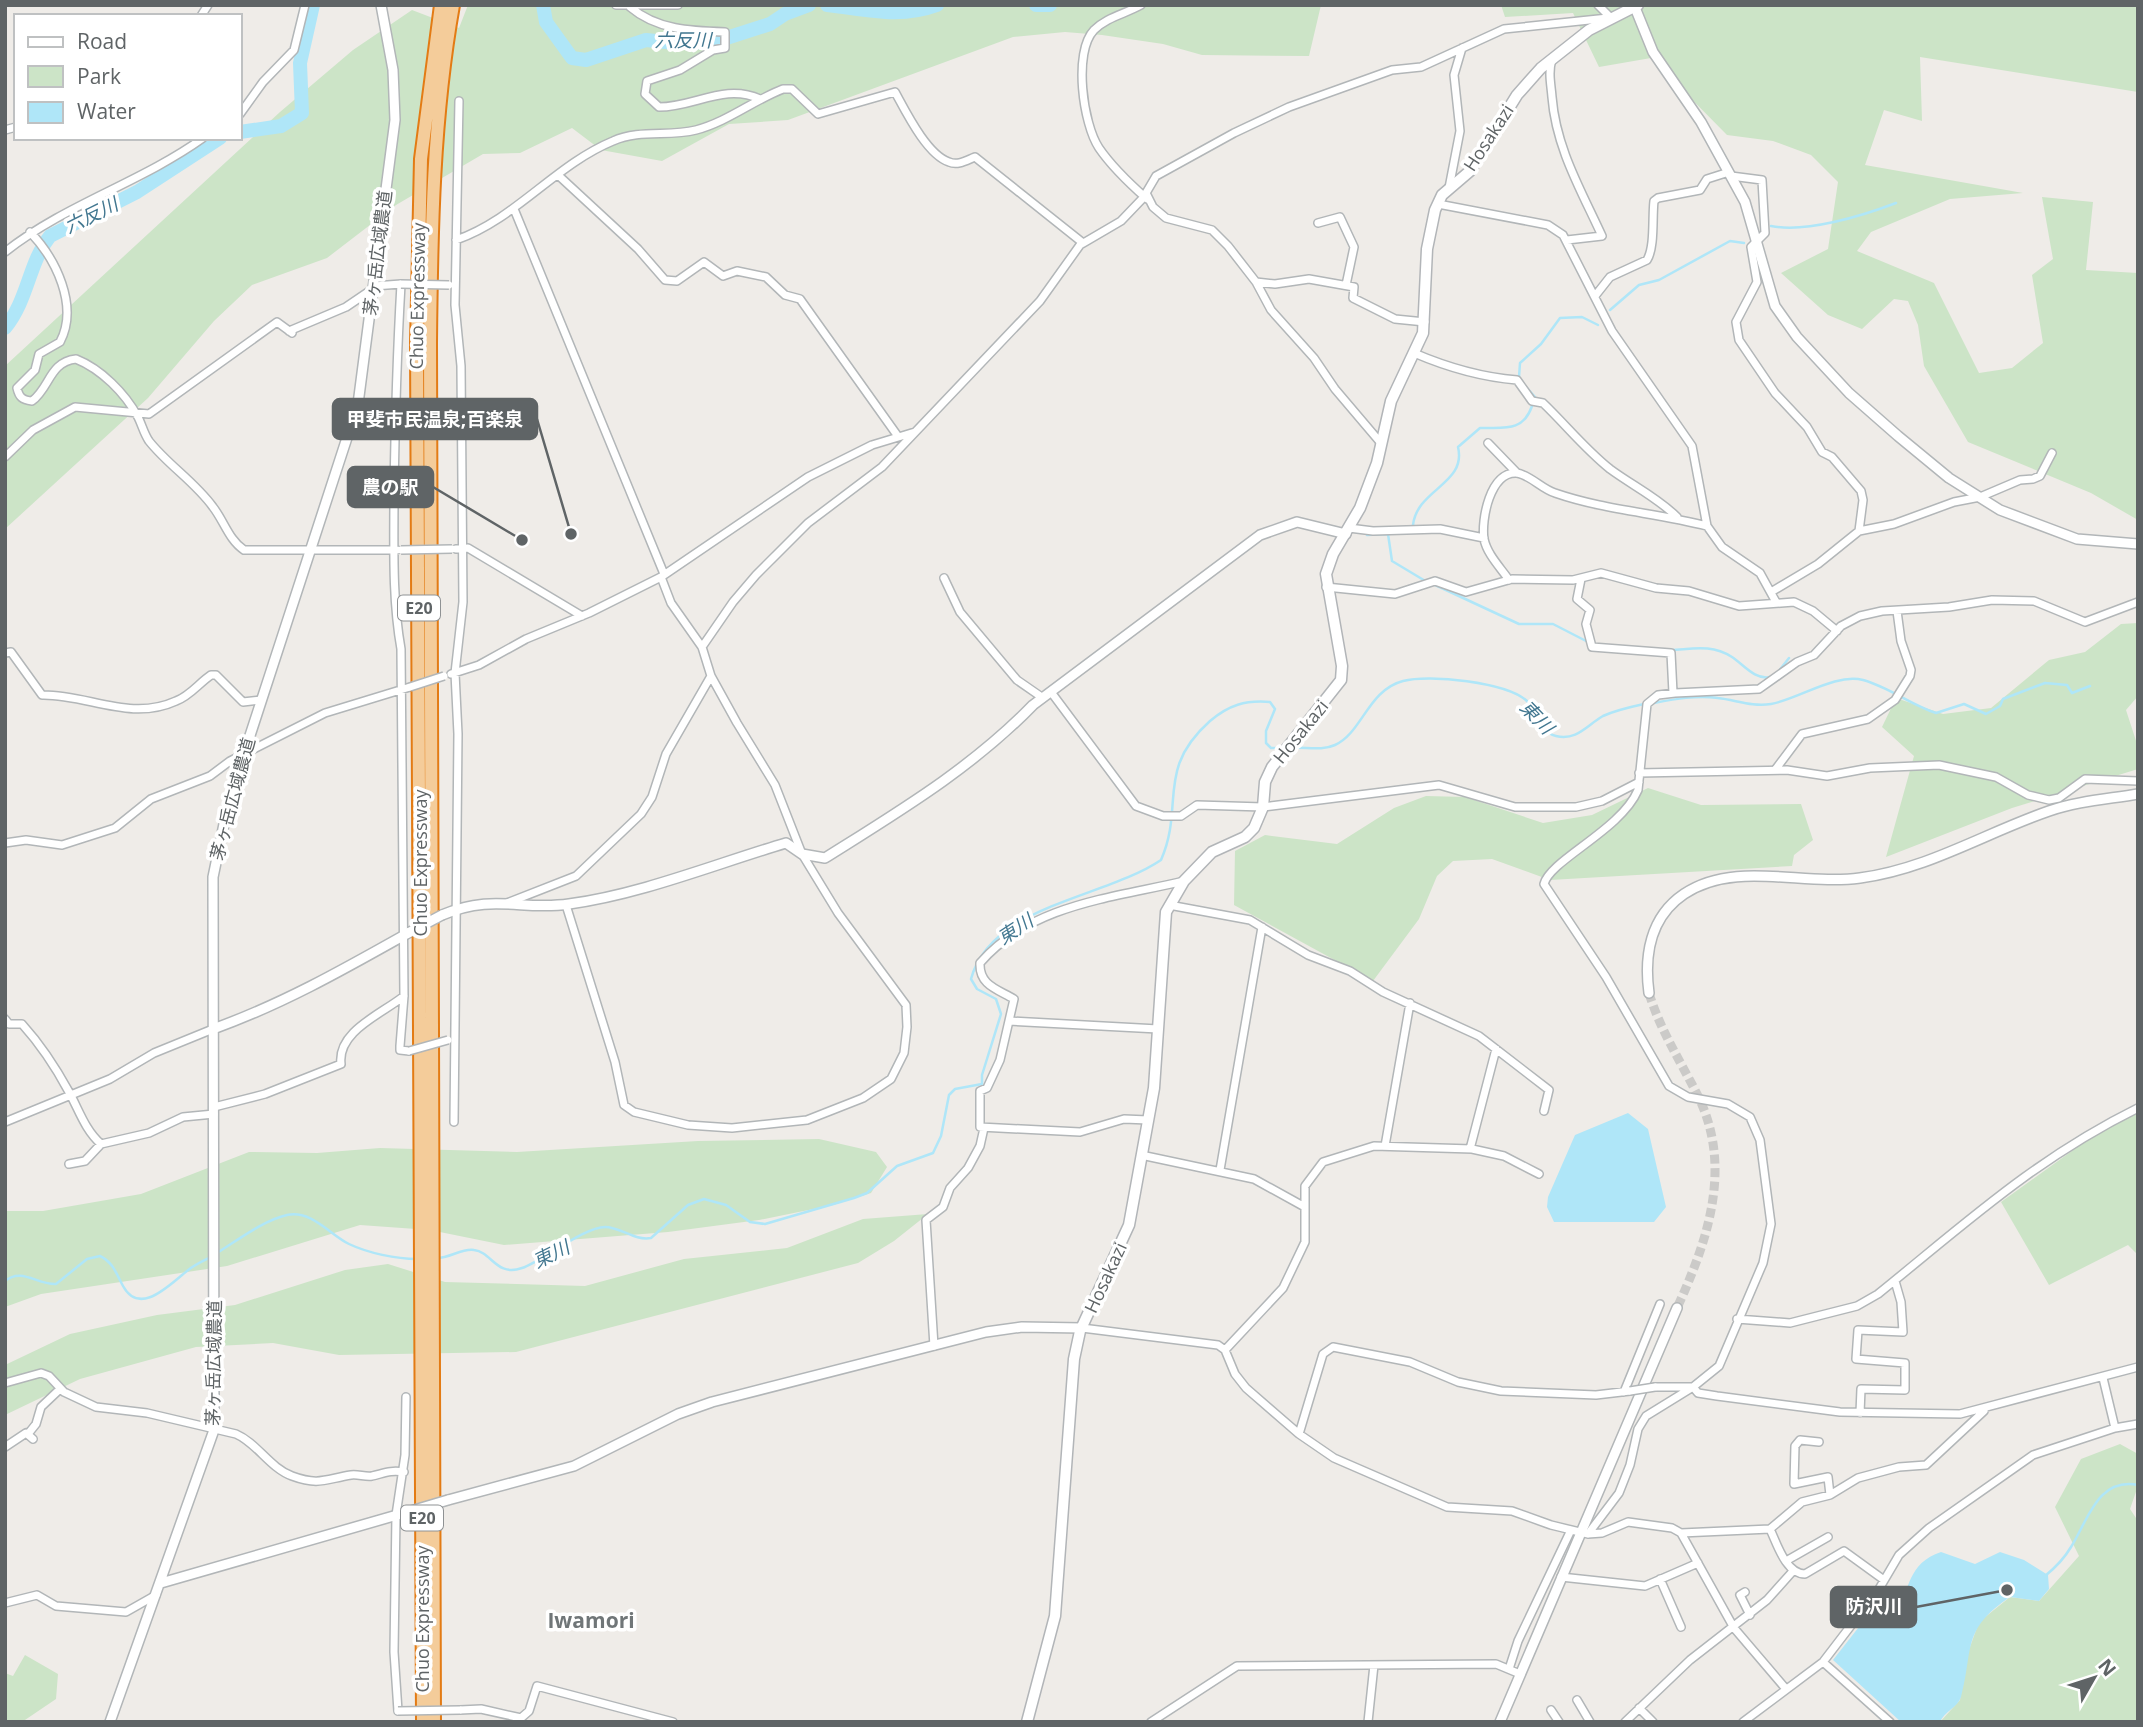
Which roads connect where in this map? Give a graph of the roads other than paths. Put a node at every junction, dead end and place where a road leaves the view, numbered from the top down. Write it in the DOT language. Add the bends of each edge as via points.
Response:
graph roads {
  1 [pos="305,5"];
  2 [pos="381,5"];
  3 [pos="441,5"];
  4 [pos="453,5"];
  5 [pos="616,5"];
  6 [pos="678,5"];
  7 [pos="1141,5"];
  8 [pos="1598,5"];
  9 [pos="1635,6"];
  10 [pos="631,7"];
  11 [pos="1611,18"];
  12 [pos="442,37"];
  13 [pos="1462,48"];
  14 [pos="1554,57"];
  15 [pos="760,99"];
  16 [pos="459,100"];
  17 [pos="242,111"];
  18 [pos="200,140"];
  19 [pos="1730,174"];
  20 [pos="558,175"];
  21 [pos="1449,189"];
  22 [pos="1146,198"];
  23 [pos="1438,204"];
  24 [pos="514,209"];
  25 [pos="1318,223"];
  26 [pos="30,232"];
  27 [pos="456,240"];
  28 [pos="1567,240"];
  29 [pos="1757,242"];
  30 [pos="1083,243"];
  31 [pos="5,252"];
  32 [pos="1256,282"];
  33 [pos="401,284"];
  34 [pos="453,285"];
  35 [pos="1346,285"];
  36 [pos="374,287"];
  37 [pos="1595,296"];
  38 [pos="1425,322"];
  39 [pos="1415,353"];
  40 [pos="136,414"];
  41 [pos="915,432"];
  42 [pos="897,435"];
  43 [pos="1380,442"];
  44 [pos="1488,443"];
  45 [pos="2052,453"];
  46 [pos="5,457"];
  47 [pos="1517,473"];
  48 [pos="1980,498"];
  49 [pos="1679,519"];
  50 [pos="1707,526"];
  51 [pos="1347,531"];
  52 [pos="1859,531"];
  53 [pos="1484,538"];
  54 [pos="2138,544"];
  55 [pos="456,549"];
  56 [pos="397,550"];
  57 [pos="311,551"];
  58 [pos="662,575"];
  59 [pos="944,578"];
  60 [pos="1581,579"];
  61 [pos="1509,580"];
  62 [pos="1326,587"];
  63 [pos="1771,592"];
  64 [pos="1776,602"];
  65 [pos="2138,602"];
  66 [pos="1897,611"];
  67 [pos="582,616"];
  68 [pos="1837,631"];
  69 [pos="702,647"];
  70 [pos="5,653"];
  71 [pos="455,673"];
  72 [pos="711,676"];
  73 [pos="399,690"];
  74 [pos="1673,693"];
  75 [pos="1047,695"];
  76 [pos="261,700"];
  77 [pos="244,755"];
  78 [pos="1775,770"];
  79 [pos="1639,778"];
  80 [pos="2138,781"];
  81 [pos="2138,794"];
  82 [pos="1263,807"];
  83 [pos="5,843"];
  84 [pos="802,854"];
  85 [pos="1184,881"];
  86 [pos="506,903"];
  87 [pos="566,905"];
  88 [pos="1169,905"];
  89 [pos="457,909"];
  90 [pos="1262,927"];
  91 [pos="406,935"];
  92 [pos="1649,993"];
  93 [pos="404,996"];
  94 [pos="1410,1003"];
  95 [pos="5,1019"];
  96 [pos="1009,1021"];
  97 [pos="213,1029"];
  98 [pos="1158,1029"];
  99 [pos="452,1040"];
  100 [pos="1496,1049"];
  101 [pos="71,1095"];
  102 [pos="2138,1108"];
  103 [pos="214,1110"];
  104 [pos="1544,1111"];
  105 [pos="1147,1121"];
  106 [pos="5,1122"];
  107 [pos="454,1122"];
  108 [pos="984,1128"];
  109 [pos="101,1144"];
  110 [pos="1385,1146"];
  111 [pos="1470,1149"];
  112 [pos="1141,1156"];
  113 [pos="69,1164"];
  114 [pos="1220,1170"];
  115 [pos="1539,1174"];
  116 [pos="1303,1206"];
  117 [pos="1895,1281"];
  118 [pos="1660,1304"];
  119 [pos="1677,1308"];
  120 [pos="428,1314"];
  121 [pos="1737,1319"];
  122 [pos="1082,1328"];
  123 [pos="934,1346"];
  124 [pos="1225,1350"];
  125 [pos="2138,1367"];
  126 [pos="2103,1378"];
  127 [pos="5,1383"];
  128 [pos="1693,1387"];
  129 [pos="60,1389"];
  130 [pos="1627,1392"];
  131 [pos="406,1397"];
  132 [pos="1988,1409"];
  133 [pos="1860,1413"];
  134 [pos="2138,1424"];
  135 [pos="2115,1428"];
  136 [pos="214,1430"];
  137 [pos="1299,1434"];
  138 [pos="1819,1442"];
  139 [pos="5,1447"];
  140 [pos="404,1472"];
  141 [pos="1830,1495"];
  142 [pos="396,1515"];
  143 [pos="1770,1529"];
  144 [pos="1580,1532"];
  145 [pos="1681,1533"];
  146 [pos="1828,1537"];
  147 [pos="1786,1561"];
  148 [pos="1698,1563"];
  149 [pos="1793,1571"];
  150 [pos="1561,1577"];
  151 [pos="1660,1579"];
  152 [pos="1884,1580"];
  153 [pos="161,1583"];
  154 [pos="1745,1592"];
  155 [pos="157,1595"];
  156 [pos="5,1603"];
  157 [pos="1750,1615"];
  158 [pos="1681,1627"];
  159 [pos="1734,1628"];
  160 [pos="1823,1662"];
  161 [pos="1374,1665"];
  162 [pos="1509,1669"];
  163 [pos="1520,1674"];
  164 [pos="1786,1689"];
  165 [pos="1577,1700"];
  166 [pos="1639,1707"];
  167 [pos="1551,1710"];
  168 [pos="1754,1713"];
  169 [pos="110,1722"];
  170 [pos="423,1722"];
  171 [pos="434,1722"];
  172 [pos="673,1722"];
  173 [pos="1027,1722"];
  174 [pos="1151,1722"];
  175 [pos="1368,1722"];
  176 [pos="1500,1722"];
  177 [pos="1559,1722"];
  178 [pos="1590,1722"];
  179 [pos="1625,1722"];
  180 [pos="1653,1722"];
  181 [pos="1743,1722"];
  182 [pos="1760,1722"];
  183 [pos="1890,1722"];
  1 -- 17 [label="street" via="294,51"];
  2 -- 36 [label="street, 茅ヶ岳広域農道" via="393,70 395,120"];
  3 -- 12 [label="highway, Chuo Expressway / E20"];
  4 -- 12 [label="highway, Chuo Expressway / E20"];
  5 -- 10 [label="street"];
  6 -- 10 [label="street"];
  7 -- 22 [label="street" via="1094,30 1084,44 1081,60 1097,145"];
  8 -- 11 [label="street"];
  9 -- 11 [label="main road, Hosakazi"];
  9 -- 19 [label="street" via="1653,52"];
  10 -- 15 [label="street" via="654,23 688,32 725,32 725,48 647,81 645,94 659,107 726,92"];
  11 -- 13 [label="street" via="1504,29"];
  11 -- 14 [label="main road, Hosakazi"];
  12 -- 120 [label="highway, Chuo Expressway / E20" via="421,159 417,344"];
  13 -- 21 [label="street" via="1454,75 1460,131"];
  13 -- 22 [label="street" via="1421,67 1392,70 1289,107 1234,133 1156,176"];
  14 -- 21 [label="main road, Hosakazi" via="1517,95 1470,171"];
  14 -- 28 [label="street" via="1549,76 1553,118 1567,164 1602,236"];
  15 -- 20 [label="street" via="701,129 613,141"];
  15 -- 30 [label="street" via="792,89 818,114 895,92 940,157 949,163 975,157"];
  16 -- 27 [label="street"];
  18 -- 26 [label="street"];
  19 -- 29 [label="street" via="1745,202"];
  19 -- 29 [label="street" via="1762,180 1765,233"];
  19 -- 37 [label="street" via="1707,179 1700,190 1658,198 1647,260 1611,277"];
  20 -- 24 [label="street"];
  20 -- 42 [label="street" via="665,279 677,281 704,262 723,276 737,271 766,277 785,295 800,299"];
  21 -- 23 [label="main road, Hosakazi"];
  22 -- 30 [label="street" via="1121,221"];
  22 -- 32 [label="street" via="1166,218 1212,230"];
  23 -- 28 [label="street" via="1548,225"];
  23 -- 38 [label="main road, Hosakazi" via="1427,249"];
  24 -- 27 [label="street" via="483,230"];
  24 -- 58 [label="street"];
  25 -- 35 [label="street" via="1340,217 1354,247"];
  26 -- 31 [label="street"];
  26 -- 40 [label="street" via="48,252 66,300 68,321 60,342 39,354 35,370 17,388 18,395 32,401 56,367 76,359 99,371"];
  27 -- 34 [label="street"];
  28 -- 37 [label="street"];
  29 -- 48 [label="street" via="1775,306 1797,337 1849,393 1949,478"];
  29 -- 52 [label="street" via="1751,247 1757,282 1736,322 1739,340 1822,452 1832,457 1861,491"];
  30 -- 41 [label="street" via="1041,301"];
  32 -- 35 [label="street" via="1309,279"];
  32 -- 43 [label="street" via="1271,310"];
  33 -- 34 [label="street, bridge"];
  33 -- 36 [label="street"];
  33 -- 56 [label="street" via="396,366"];
  34 -- 55 [label="street" via="461,379"];
  35 -- 38 [label="street" via="1354,287 1353,298 1395,319"];
  36 -- 40 [label="street" via="346,307 290,332 277,322 158,410"];
  36 -- 57 [label="street, 茅ヶ岳広域農道" via="358,404"];
  37 -- 50 [label="street" via="1612,331 1692,446"];
  38 -- 39 [label="main road, Hosakazi"];
  39 -- 43 [label="main road, Hosakazi" via="1391,401"];
  39 -- 49 [label="street" via="1450,369 1517,380 1532,401 1543,403 1592,454 1655,496"];
  40 -- 46 [label="street" via="75,407 33,430"];
  40 -- 57 [label="street" via="148,440 215,508 235,544 244,550"];
  41 -- 42 [label="street"];
  41 -- 69 [label="street" via="882,467 808,523 756,575"];
  42 -- 58 [label="street" via="808,477"];
  43 -- 51 [label="main road, Hosakazi" via="1377,463"];
  44 -- 47 [label="street"];
  45 -- 48 [label="street" via="2040,476"];
  47 -- 49 [label="street" via="1555,493 1603,507"];
  47 -- 53 [label="street" via="1503,478 1493,490"];
  48 -- 52 [label="street"];
  48 -- 54 [label="street" via="2040,528 2077,539"];
  49 -- 50 [label="street"];
  50 -- 63 [label="street" via="1722,547 1760,573"];
  51 -- 53 [label="street" via="1440,529"];
  51 -- 62 [label="main road, Hosakazi" via="1329,564"];
  51 -- 75 [label="street" via="1297,522 1268,530"];
  52 -- 63 [label="street" via="1818,564"];
  53 -- 61 [label="street"];
  55 -- 56 [label="street, bridge"];
  55 -- 67 [label="street" via="468,548"];
  55 -- 71 [label="street" via="463,602"];
  56 -- 57 [label="street"];
  56 -- 73 [label="street"];
  57 -- 76 [label="street, 茅ヶ岳広域農道"];
  58 -- 67 [label="street"];
  58 -- 69 [label="street" via="671,603"];
  59 -- 75 [label="street" via="953,601 1017,680"];
  60 -- 61 [label="street"];
  60 -- 64 [label="street" via="1601,573 1739,606"];
  60 -- 74 [label="street" via="1577,599 1590,610 1586,624 1591,644 1671,653"];
  61 -- 62 [label="street" via="1466,592 1435,581 1395,594"];
  62 -- 82 [label="main road, Hosakazi" via="1341,680 1287,746 1265,782"];
  63 -- 64 [label="street"];
  64 -- 68 [label="street" via="1804,606"];
  65 -- 66 [label="street" via="2085,622 2034,601 1992,600"];
  66 -- 68 [label="street" via="1860,616"];
  66 -- 78 [label="street" via="1910,670 1895,700 1868,719 1802,734"];
  67 -- 71 [label="street"];
  68 -- 74 [label="street" via="1814,654 1759,689"];
  69 -- 72 [label="street"];
  70 -- 76 [label="street" via="12,652 42,695 68,695 118,710 178,701 211,675 243,702"];
  71 -- 73 [label="street, bridge"];
  71 -- 89 [label="street"];
  72 -- 84 [label="street" via="775,785"];
  72 -- 86 [label="street" via="666,754 652,797 633,823 576,876"];
  73 -- 77 [label="street" via="325,713"];
  73 -- 91 [label="street"];
  74 -- 79 [label="street" via="1650,701"];
  75 -- 82 [label="street" via="1136,806 1175,817 1198,805"];
  75 -- 84 [label="street" via="1008,732 926,795 825,858"];
  76 -- 77 [label="street, 茅ヶ岳広域農道"];
  77 -- 83 [label="street" via="209,776 151,799 116,828 62,845"];
  77 -- 97 [label="street, 茅ヶ岳広域農道" via="222,826 213,877"];
  78 -- 79 [label="street"];
  78 -- 80 [label="street" via="1826,776 1870,768 1955,766 1996,777 2028,795 2049,800 2059,799 2085,779"];
  79 -- 82 [label="street" via="1602,801 1576,807 1515,807 1439,785"];
  79 -- 121 [label="street" via="1627,810 1597,839 1552,869 1544,884 1606,977 1669,1086 1688,1097 1740,1109 1757,1129 1771,1224 1763,1263"];
  81 -- 92 [label="street" via="2052,810 1942,857 1882,875 1811,881 1736,876 1709,881 1674,902 1660,919 1647,954"];
  82 -- 85 [label="main road, Hosakazi" via="1245,838 1212,852"];
  84 -- 87 [label="street" via="786,843"];
  84 -- 87 [label="street" via="838,913 906,1005 907,1027 904,1053 891,1079 863,1098 807,1120 732,1128 688,1125 634,1112 624,1105 603,1020"];
  85 -- 88 [label="main road, Hosakazi"];
  85 -- 96 [label="street" via="1091,900 1007,938 980,963 980,974 984,982 1014,999"];
  86 -- 87 [label="street"];
  86 -- 89 [label="street"];
  88 -- 90 [label="street" via="1238,916"];
  88 -- 98 [label="main road, Hosakazi" via="1163,932"];
  89 -- 91 [label="street, bridge"];
  89 -- 99 [label="street"];
  90 -- 94 [label="street" via="1308,955"];
  90 -- 114 [label="street"];
  91 -- 93 [label="street"];
  91 -- 97 [label="street" via="250,1016"];
  93 -- 99 [label="street, bridge" via="400,1049 409,1051"];
  93 -- 103 [label="street" via="349,1036 340,1054 341,1064"];
  94 -- 100 [label="street"];
  94 -- 110 [label="street"];
  95 -- 101 [label="street" via="9,1024 22,1024 34,1037"];
  96 -- 98 [label="street"];
  96 -- 108 [label="street" via="1000,1060 987,1088 980,1091 980,1127"];
  97 -- 101 [label="street"];
  97 -- 103 [label="street, 茅ヶ岳広域農道"];
  98 -- 105 [label="main road, Hosakazi"];
  99 -- 107 [label="street"];
  100 -- 104 [label="street" via="1549,1090"];
  100 -- 111 [label="street"];
  101 -- 106 [label="street"];
  101 -- 109 [label="street" via="88,1130"];
  102 -- 117 [label="street" via="2029,1171"];
  103 -- 109 [label="street"];
  103 -- 136 [label="street, 茅ヶ岳広域農道"];
  105 -- 108 [label="street" via="1124,1119 1080,1132"];
  105 -- 112 [label="main road, Hosakazi"];
  108 -- 123 [label="street" via="968,1168 950,1188 943,1207 926,1220"];
  109 -- 113 [label="street" via="85,1161"];
  110 -- 111 [label="street"];
  110 -- 116 [label="street" via="1323,1162 1305,1186"];
  111 -- 115 [label="street" via="1504,1156"];
  112 -- 114 [label="street"];
  112 -- 122 [label="main road, Hosakazi" via="1129,1225"];
  114 -- 116 [label="street" via="1254,1179"];
  116 -- 124 [label="street" via="1305,1242 1283,1287"];
  117 -- 121 [label="street" via="1857,1306 1790,1323"];
  117 -- 133 [label="street" via="1903,1332 1858,1330 1856,1359 1905,1363 1905,1390 1861,1388"];
  118 -- 130 [label="street"];
  119 -- 144 [label="street"];
  120 -- 170 [label="highway, Chuo Expressway / E20"];
  120 -- 171 [label="highway, Chuo Expressway / E20"];
  121 -- 128 [label="street" via="1719,1366"];
  122 -- 123 [label="street" via="1022,1327"];
  122 -- 124 [label="street" via="1218,1345"];
  122 -- 173 [label="main road, Hosakazi" via="1070,1386 1055,1616"];
  123 -- 142 [label="street, bridge" via="712,1402 574,1466"];
  124 -- 137 [label="street" via="1246,1388"];
  125 -- 126 [label="street"];
  126 -- 132 [label="street"];
  126 -- 135 [label="street"];
  127 -- 129 [label="street" via="41,1373"];
  128 -- 130 [label="street, bridge"];
  128 -- 133 [label="street" via="1699,1393 1717,1396"];
  128 -- 144 [label="street" via="1646,1416 1619,1493"];
  129 -- 136 [label="street" via="96,1408 147,1413"];
  129 -- 139 [label="street" via="41,1407 30,1436"];
  130 -- 137 [label="street" via="1501,1391 1448,1379 1410,1362 1333,1347 1323,1354"];
  131 -- 140 [label="street"];
  132 -- 133 [label="street" via="1960,1414"];
  132 -- 141 [label="street" via="1926,1465 1858,1478"];
  134 -- 135 [label="street"];
  135 -- 152 [label="street" via="2033,1455 1929,1528 1899,1555"];
  136 -- 140 [label="street" via="245,1437 268,1462 303,1479 333,1481 389,1469"];
  136 -- 153 [label="street, 茅ヶ岳広域農道"];
  137 -- 144 [label="street" via="1334,1458 1447,1507 1512,1511"];
  138 -- 141 [label="street" via="1800,1440 1795,1446 1794,1484 1828,1477"];
  140 -- 142 [label="street"];
  141 -- 143 [label="street" via="1802,1502"];
  142 -- 153 [label="street"];
  142 -- 172 [label="street, bridge" via="398,1711 481,1709 521,1718 529,1711 537,1686"];
  143 -- 145 [label="street"];
  143 -- 147 [label="street"];
  144 -- 145 [label="street" via="1602,1533 1628,1522"];
  144 -- 150 [label="street"];
  144 -- 162 [label="street" via="1518,1642"];
  145 -- 148 [label="street"];
  146 -- 147 [label="street"];
  147 -- 149 [label="street"];
  148 -- 151 [label="street"];
  148 -- 159 [label="street"];
  149 -- 152 [label="street" via="1805,1574 1844,1551"];
  149 -- 157 [label="street"];
  150 -- 151 [label="street" via="1645,1586"];
  150 -- 163 [label="street"];
  151 -- 158 [label="street"];
  152 -- 160 [label="street"];
  153 -- 155 [label="street, 茅ヶ岳広域農道"];
  154 -- 157 [label="street" via="1740,1595"];
  155 -- 156 [label="street" via="126,1612 56,1606 37,1595"];
  155 -- 169 [label="street, 茅ヶ岳広域農道"];
  157 -- 159 [label="street"];
  159 -- 164 [label="street"];
  159 -- 166 [label="street" via="1707,1645"];
  160 -- 164 [label="street"];
  160 -- 183 [label="street"];
  161 -- 162 [label="street" via="1496,1664"];
  161 -- 174 [label="street" via="1237,1666"];
  161 -- 175 [label="street"];
  162 -- 163 [label="street"];
  163 -- 176 [label="street"];
  164 -- 168 [label="street"];
  165 -- 178 [label="street"];
  166 -- 179 [label="street"];
  166 -- 180 [label="street"];
  167 -- 177 [label="street"];
  168 -- 181 [label="street"];
  168 -- 182 [label="street"];
}
